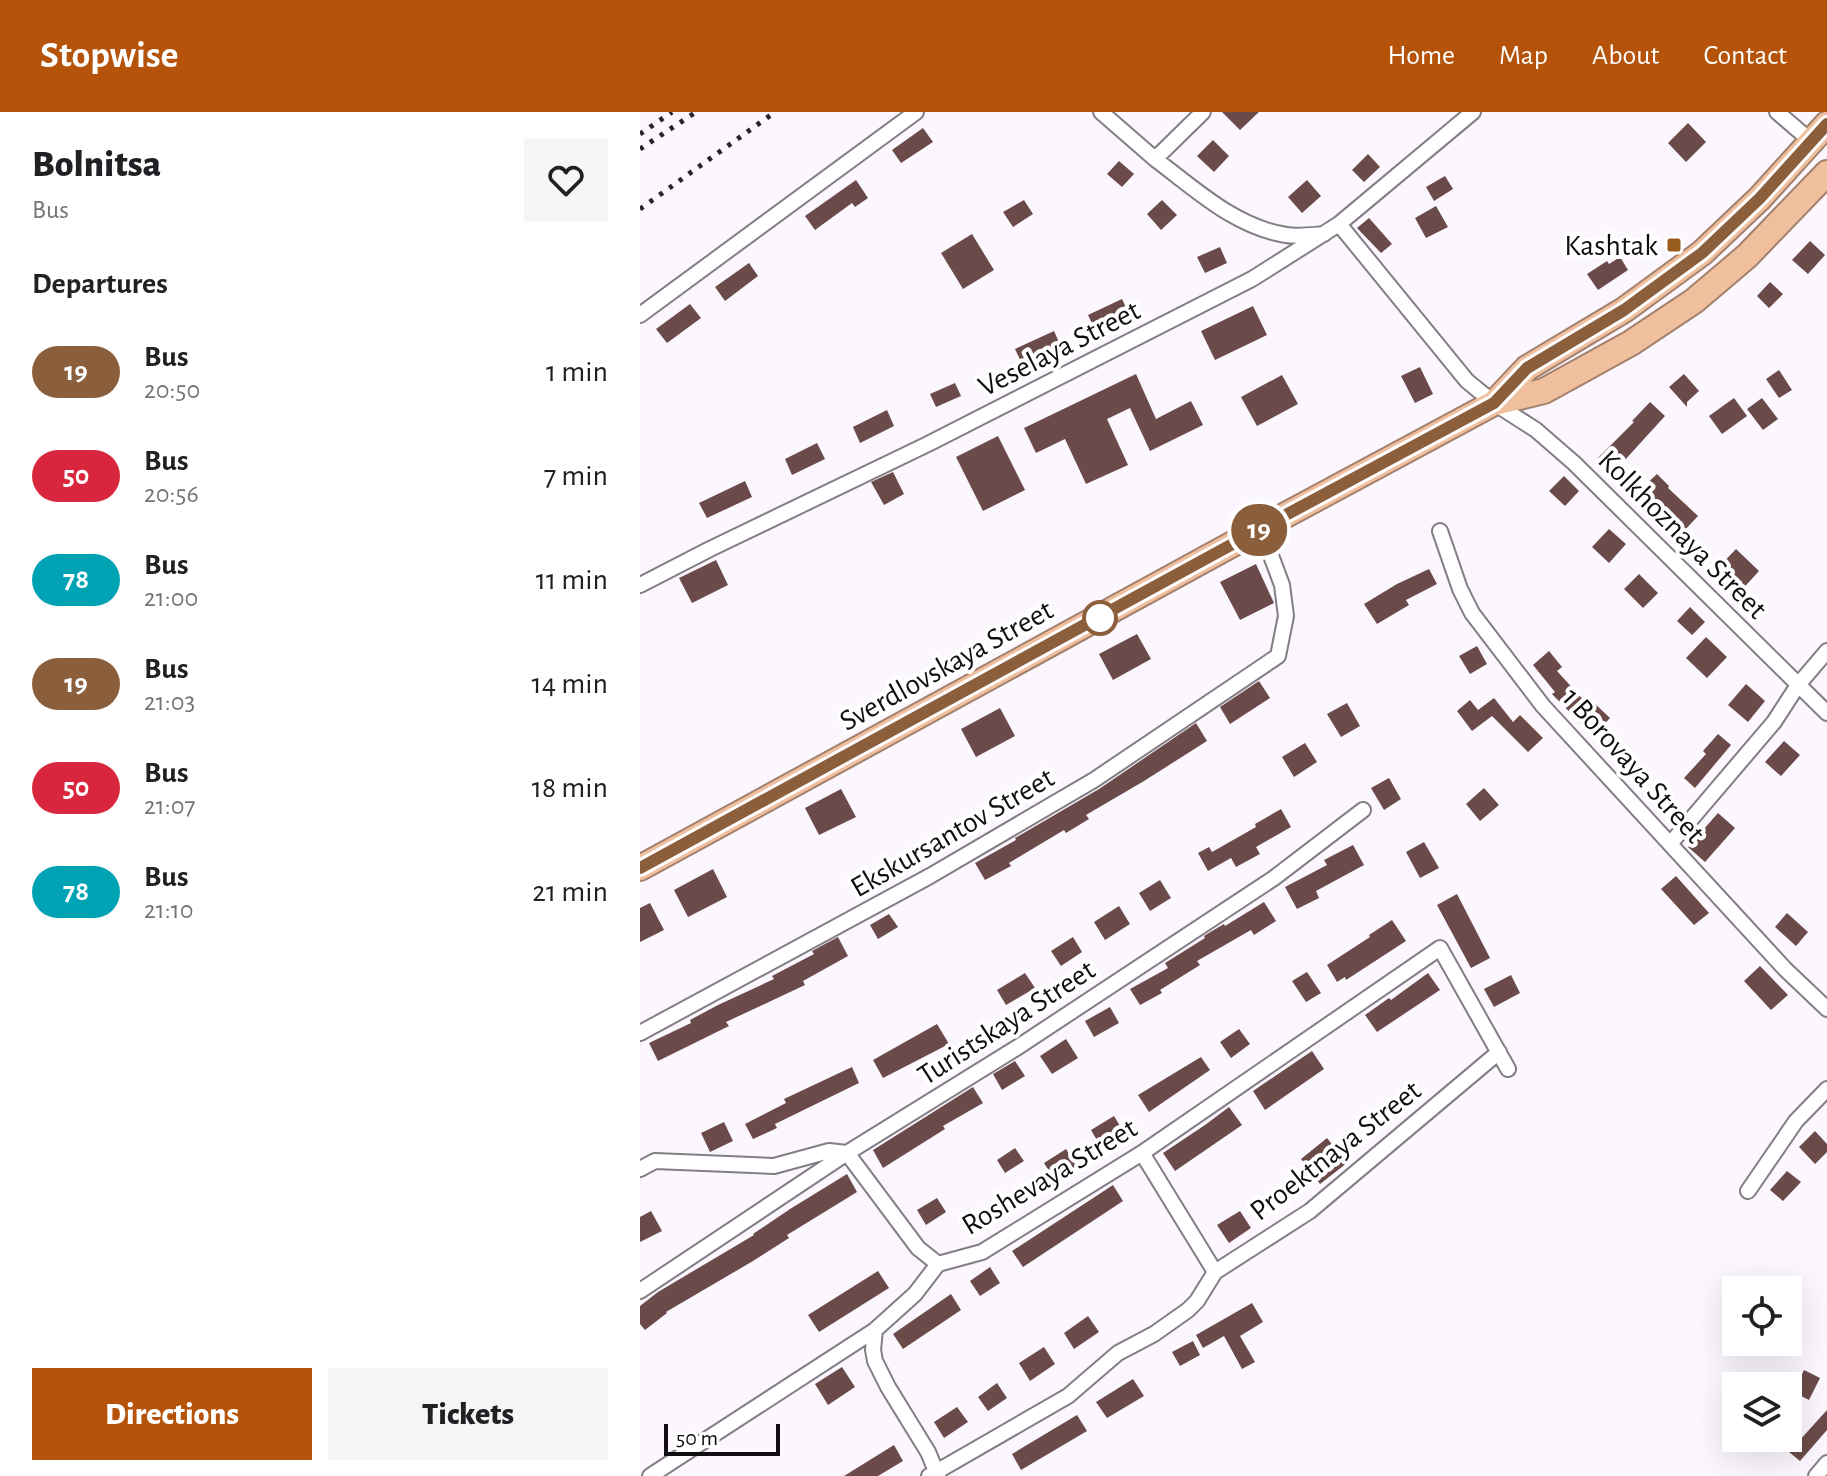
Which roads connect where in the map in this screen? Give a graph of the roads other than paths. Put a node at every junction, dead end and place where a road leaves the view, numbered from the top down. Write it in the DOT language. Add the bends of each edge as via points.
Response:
graph roads {
  1 [pos="916,112"];
  2 [pos="1101,112"];
  3 [pos="1203,112"];
  4 [pos="1473,112"];
  5 [pos="1777,112"];
  6 [pos="1819,133"];
  7 [pos="1155,159"];
  8 [pos="1827,173"];
  9 [pos="1339,224"];
  10 [pos="1324,234"];
  11 [pos="640,315"];
  12 [pos="1494,403"];
  13 [pos="1261,529"];
  14 [pos="1440,531"];
  15 [pos="640,585"];
  16 [pos="1827,651"];
  17 [pos="1798,685"];
  18 [pos="1827,713"];
  19 [pos="1363,810"];
  20 [pos="1670,844"];
  21 [pos="640,868"];
  22 [pos="1827,1009"];
  23 [pos="640,1033"];
  24 [pos="1499,1052"];
  25 [pos="1508,1069"];
  26 [pos="1827,1089"];
  27 [pos="847,1153"];
  28 [pos="1142,1153"];
  29 [pos="648,1161"];
  30 [pos="640,1169"];
  31 [pos="1748,1191"];
  32 [pos="938,1264"];
  33 [pos="1215,1272"];
  34 [pos="640,1291"];
  35 [pos="875,1330"];
  36 [pos="1827,1463"];
  37 [pos="934,1475"];
  38 [pos="650,1476"];
  39 [pos="1816,1476"];
  1 -- 11 [label="street"];
  2 -- 7 [label="street"];
  3 -- 7 [label="street"];
  4 -- 9 [label="street, Veselaya Street"];
  5 -- 6 [label="street"];
  6 -- 12 [label="highway, Sverdlovskaya Street" via="1702,253 1624,310 1527,368"];
  7 -- 10 [label="street" via="1228,214 1252,225 1287,235"];
  8 -- 12 [label="highway, Sverdlovskaya Street" via="1747,256 1681,309 1544,391"];
  9 -- 10 [label="street, Veselaya Street"];
  9 -- 12 [label="street, Kolkhoznaya Street" via="1467,381"];
  10 -- 15 [label="street, Veselaya Street" via="1238,286"];
  12 -- 13 [label="highway, Sverdlovskaya Street"];
  12 -- 17 [label="street, Kolkhoznaya Street" via="1574,463"];
  13 -- 21 [label="highway, Sverdlovskaya Street"];
  13 -- 23 [label="street, Ekskursantov Street" via="1282,585 1286,616 1278,656 1094,780 930,876"];
  14 -- 20 [label="street, 1 Borovaya Street" via="1472,613 1543,706"];
  16 -- 17 [label="street"];
  17 -- 18 [label="street, Kolkhoznaya Street"];
  17 -- 20 [label="street" via="1774,722"];
  19 -- 27 [label="street, Turistskaya Street" via="1249,895"];
  20 -- 22 [label="street, 1 Borovaya Street"];
  24 -- 25 [label="street"];
  24 -- 28 [label="street, Roshevaya Street" via="1440,948"];
  24 -- 33 [label="street, Proektnaya Street" via="1310,1211"];
  26 -- 31 [label="street" via="1796,1121"];
  27 -- 29 [label="street, Turistskaya Street" via="829,1151 774,1166"];
  27 -- 32 [label="street" via="918,1248"];
  27 -- 34 [label="street"];
  28 -- 32 [label="street, Roshevaya Street" via="982,1252"];
  28 -- 33 [label="street"];
  29 -- 30 [label="street, Turistskaya Street"];
  32 -- 35 [label="street, Roshevaya Street" via="915,1294"];
  33 -- 37 [label="street, Proektnaya Street" via="1188,1310 1118,1353 1068,1396"];
  35 -- 37 [label="street" via="875,1361 928,1452"];
  35 -- 38 [label="street, Roshevaya Street"];
  36 -- 39 [label="street"];
}
